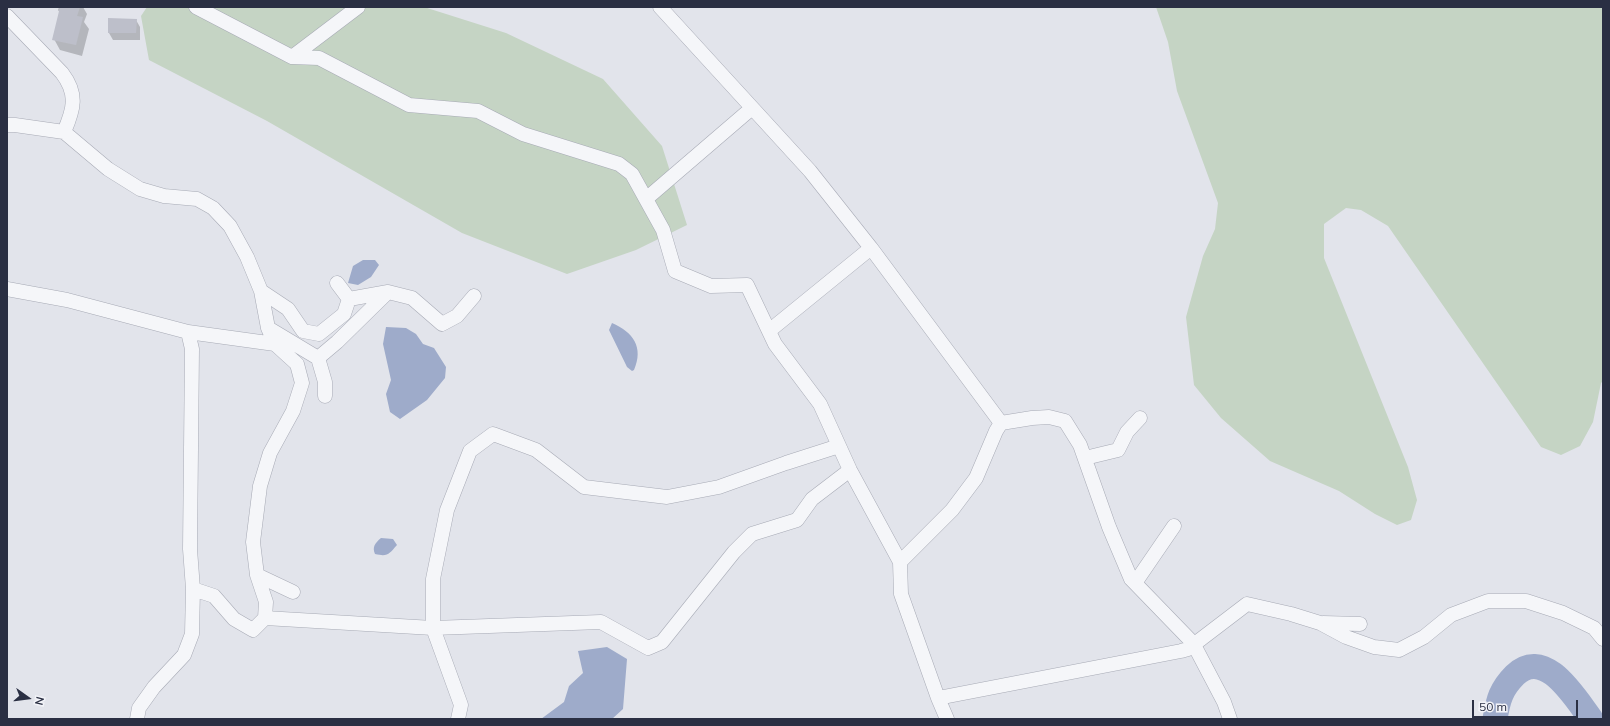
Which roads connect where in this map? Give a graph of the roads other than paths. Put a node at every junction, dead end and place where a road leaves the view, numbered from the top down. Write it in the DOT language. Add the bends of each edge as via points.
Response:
graph roads {
  1 [pos="196,7"];
  2 [pos="358,7"];
  3 [pos="660,7"];
  4 [pos="7,16"];
  5 [pos="292,57"];
  6 [pos="752,108"];
  7 [pos="7,125"];
  8 [pos="64,132"];
  9 [pos="646,199"];
  10 [pos="871,248"];
  11 [pos="337,283"];
  12 [pos="7,289"];
  13 [pos="261,291"];
  14 [pos="388,292"];
  15 [pos="474,296"];
  16 [pos="349,299"];
  17 [pos="268,328"];
  18 [pos="769,331"];
  19 [pos="188,332"];
  20 [pos="275,344"];
  21 [pos="318,358"];
  22 [pos="325,396"];
  23 [pos="1140,418"];
  24 [pos="1001,424"];
  25 [pos="839,446"];
  26 [pos="1084,458"];
  27 [pos="850,470"];
  28 [pos="1174,526"];
  29 [pos="900,562"];
  30 [pos="257,574"];
  31 [pos="1135,583"];
  32 [pos="193,589"];
  33 [pos="293,592"];
  34 [pos="265,618"];
  35 [pos="1320,623"];
  36 [pos="1360,624"];
  37 [pos="433,628"];
  38 [pos="1603,639"];
  39 [pos="1193,643"];
  40 [pos="938,698"];
  41 [pos="137,719"];
  42 [pos="458,719"];
  43 [pos="947,719"];
  44 [pos="1230,719"];
  1 -- 5 [label="street"];
  2 -- 5 [label="street"];
  3 -- 6 [label="street"];
  4 -- 8 [label="street" via="69,83 73,108"];
  5 -- 9 [label="street" via="319,58 409,105 478,110 523,134 619,164 632,174"];
  6 -- 9 [label="street"];
  6 -- 10 [label="street" via="810,172"];
  7 -- 8 [label="street"];
  8 -- 13 [label="street" via="108,169 140,189 164,196 197,199 213,208 230,226"];
  9 -- 18 [label="street" via="663,230 675,271 711,286 746,285"];
  10 -- 18 [label="street"];
  10 -- 24 [label="street"];
  11 -- 16 [label="street"];
  12 -- 19 [label="street" via="67,300"];
  13 -- 16 [label="street" via="288,309 304,331 319,334 344,314"];
  13 -- 17 [label="street"];
  14 -- 15 [label="street" via="412,298 442,324 457,316"];
  14 -- 16 [label="street"];
  14 -- 21 [label="street"];
  17 -- 20 [label="street"];
  17 -- 21 [label="street"];
  18 -- 25 [label="street" via="775,344 820,404"];
  19 -- 20 [label="street"];
  19 -- 32 [label="street" via="192,349 190,549"];
  20 -- 30 [label="street" via="297,364 302,383 292,411 270,453 260,486 253,542"];
  21 -- 22 [label="street" via="325,382"];
  23 -- 26 [label="street" via="1127,432 1118,450"];
  24 -- 26 [label="street" via="1048,417 1065,421 1080,445"];
  24 -- 29 [label="street" via="976,478 952,510"];
  25 -- 27 [label="street"];
  25 -- 37 [label="street" via="719,487 667,497 584,488 536,450 493,434 470,451 447,510 433,579"];
  26 -- 31 [label="street" via="1109,528"];
  27 -- 29 [label="street"];
  27 -- 37 [label="street" via="812,499 797,520 752,534 734,552 662,642 648,648 601,622"];
  28 -- 31 [label="street"];
  29 -- 40 [label="street" via="901,594"];
  30 -- 33 [label="street"];
  30 -- 34 [label="street" via="266,602"];
  31 -- 39 [label="street"];
  32 -- 34 [label="street" via="214,596 234,620 253,630"];
  32 -- 41 [label="street" via="192,634 184,655 154,687 139,708"];
  34 -- 37 [label="street"];
  35 -- 36 [label="street"];
  35 -- 38 [label="street" via="1346,637 1374,647 1399,650 1424,637 1451,615 1488,601 1526,601 1563,613 1588,625"];
  35 -- 39 [label="street" via="1247,604"];
  37 -- 42 [label="street" via="460,705"];
  39 -- 40 [label="street" via="1188,649 1181,651"];
  39 -- 44 [label="street" via="1224,702"];
  40 -- 43 [label="street"];
}
